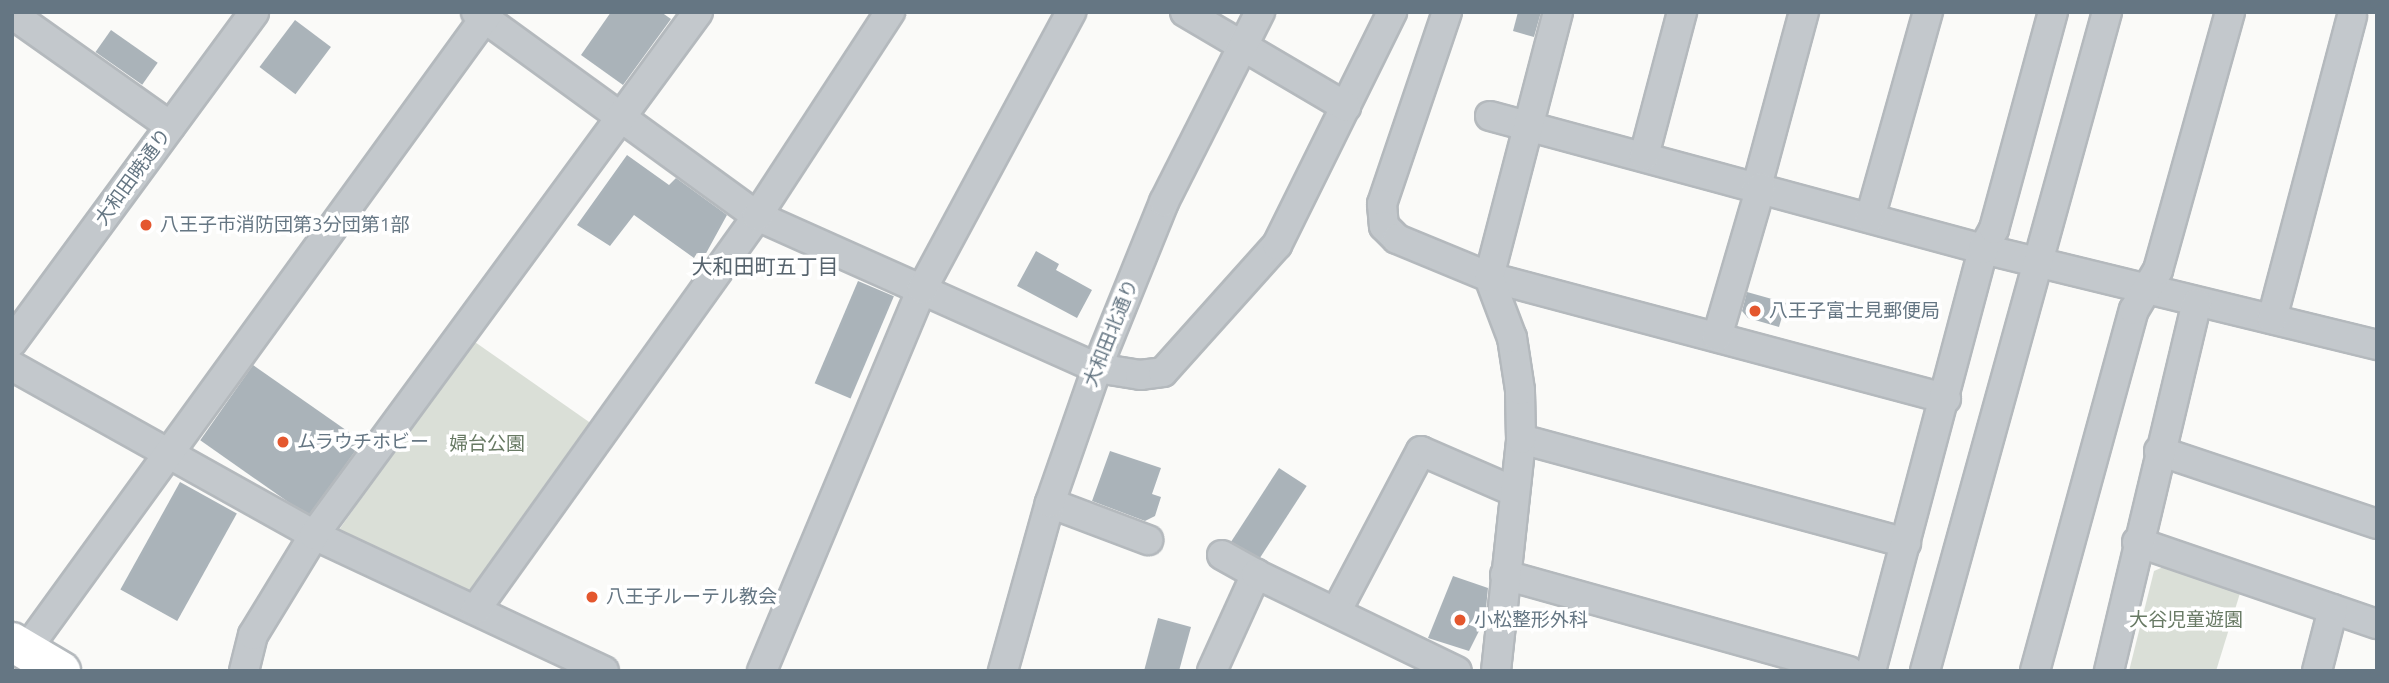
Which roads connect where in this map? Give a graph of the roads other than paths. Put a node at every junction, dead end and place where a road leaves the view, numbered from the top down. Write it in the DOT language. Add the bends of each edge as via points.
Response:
graph roads {
  1 [pos="254,12"];
  2 [pos="698,12"];
  3 [pos="890,12"];
  4 [pos="1072,12"];
  5 [pos="1185,12"];
  6 [pos="1260,12"];
  7 [pos="1392,12"];
  8 [pos="1447,12"];
  9 [pos="1558,12"];
  10 [pos="1682,12"];
  11 [pos="1804,12"];
  12 [pos="1928,12"];
  13 [pos="2053,12"];
  14 [pos="2107,12"];
  15 [pos="2230,12"];
  16 [pos="483,14"];
  17 [pos="12,15"];
  18 [pos="2356,17"];
  19 [pos="1242,46"];
  20 [pos="1346,107"];
  21 [pos="623,115"];
  22 [pos="1490,116"];
  23 [pos="170,125"];
  24 [pos="1527,125"];
  25 [pos="1644,156"];
  26 [pos="1759,187"];
  27 [pos="757,216"];
  28 [pos="1870,218"];
  29 [pos="1983,249"];
  30 [pos="2038,263"];
  31 [pos="1489,277"];
  32 [pos="922,289"];
  33 [pos="2147,291"];
  34 [pos="2197,303"];
  35 [pos="2272,319"];
  36 [pos="1717,337"];
  37 [pos="12,342"];
  38 [pos="2377,345"];
  39 [pos="12,366"];
  40 [pos="1097,368"];
  41 [pos="1946,399"];
  42 [pos="1521,439"];
  43 [pos="2160,451"];
  44 [pos="167,455"];
  45 [pos="1513,491"];
  46 [pos="1050,503"];
  47 [pos="2377,524"];
  48 [pos="314,535"];
  49 [pos="1148,540"];
  50 [pos="2137,541"];
  51 [pos="1906,542"];
  52 [pos="1222,555"];
  53 [pos="1256,574"];
  54 [pos="1505,575"];
  55 [pos="476,609"];
  56 [pos="2333,609"];
  57 [pos="1336,612"];
  58 [pos="2377,624"];
  59 [pos="19,646"];
  60 [pos="61,671"];
  61 [pos="244,671"];
  62 [pos="604,671"];
  63 [pos="762,671"];
  64 [pos="1003,671"];
  65 [pos="1212,671"];
  66 [pos="1457,671"];
  67 [pos="1496,671"];
  68 [pos="1849,671"];
  69 [pos="1871,671"];
  70 [pos="1925,671"];
  71 [pos="2035,671"];
  72 [pos="2109,671"];
  73 [pos="2317,671"];
  1 -- 23 [label="street, 大和田暁通り"];
  2 -- 21 [label="street"];
  3 -- 27 [label="street"];
  4 -- 32 [label="street"];
  5 -- 19 [label="street"];
  6 -- 19 [label="street, 大和田北通り"];
  7 -- 20 [label="street"];
  8 -- 31 [label="street" via="1382,204 1384,226 1397,239"];
  9 -- 24 [label="street"];
  10 -- 25 [label="street"];
  11 -- 26 [label="street"];
  12 -- 28 [label="street"];
  13 -- 29 [label="street" via="1994,229"];
  14 -- 30 [label="street"];
  15 -- 33 [label="street" via="2158,270"];
  16 -- 21 [label="street"];
  16 -- 44 [label="street"];
  17 -- 23 [label="street"];
  18 -- 35 [label="street"];
  19 -- 20 [label="street"];
  19 -- 40 [label="street, 大和田北通り" via="1164,202"];
  20 -- 40 [label="street" via="1277,245 1163,372 1140,375"];
  21 -- 27 [label="street"];
  21 -- 48 [label="street"];
  22 -- 24 [label="street"];
  23 -- 37 [label="street, 大和田暁通り"];
  24 -- 25 [label="street"];
  24 -- 31 [label="street"];
  25 -- 26 [label="street"];
  26 -- 28 [label="street"];
  26 -- 36 [label="street"];
  27 -- 32 [label="street"];
  27 -- 55 [label="street"];
  28 -- 29 [label="street"];
  29 -- 30 [label="street"];
  29 -- 41 [label="street"];
  30 -- 33 [label="street"];
  30 -- 70 [label="street"];
  31 -- 36 [label="street"];
  31 -- 42 [label="street" via="1512,338"];
  32 -- 40 [label="street"];
  32 -- 63 [label="street"];
  33 -- 34 [label="street"];
  33 -- 71 [label="street" via="2134,310"];
  34 -- 35 [label="street"];
  34 -- 43 [label="street"];
  35 -- 38 [label="street"];
  36 -- 41 [label="street"];
  39 -- 44 [label="street"];
  40 -- 46 [label="street, 大和田北通り"];
  41 -- 51 [label="street"];
  42 -- 45 [label="street"];
  42 -- 51 [label="street"];
  43 -- 47 [label="street"];
  43 -- 50 [label="street"];
  44 -- 48 [label="street"];
  44 -- 59 [label="street"];
  45 -- 54 [label="street"];
  45 -- 57 [label="street" via="1421,451"];
  46 -- 49 [label="street"];
  46 -- 64 [label="street, 大和田北通り"];
  48 -- 55 [label="street"];
  48 -- 61 [label="street" via="253,635"];
  50 -- 56 [label="street"];
  50 -- 72 [label="street"];
  51 -- 69 [label="street"];
  52 -- 53 [label="street"];
  53 -- 57 [label="street"];
  53 -- 65 [label="street"];
  54 -- 67 [label="street"];
  54 -- 68 [label="street"];
  55 -- 62 [label="street"];
  56 -- 58 [label="street"];
  56 -- 73 [label="street"];
  57 -- 66 [label="street"];
  59 -- 60 [label="highway"];
}
